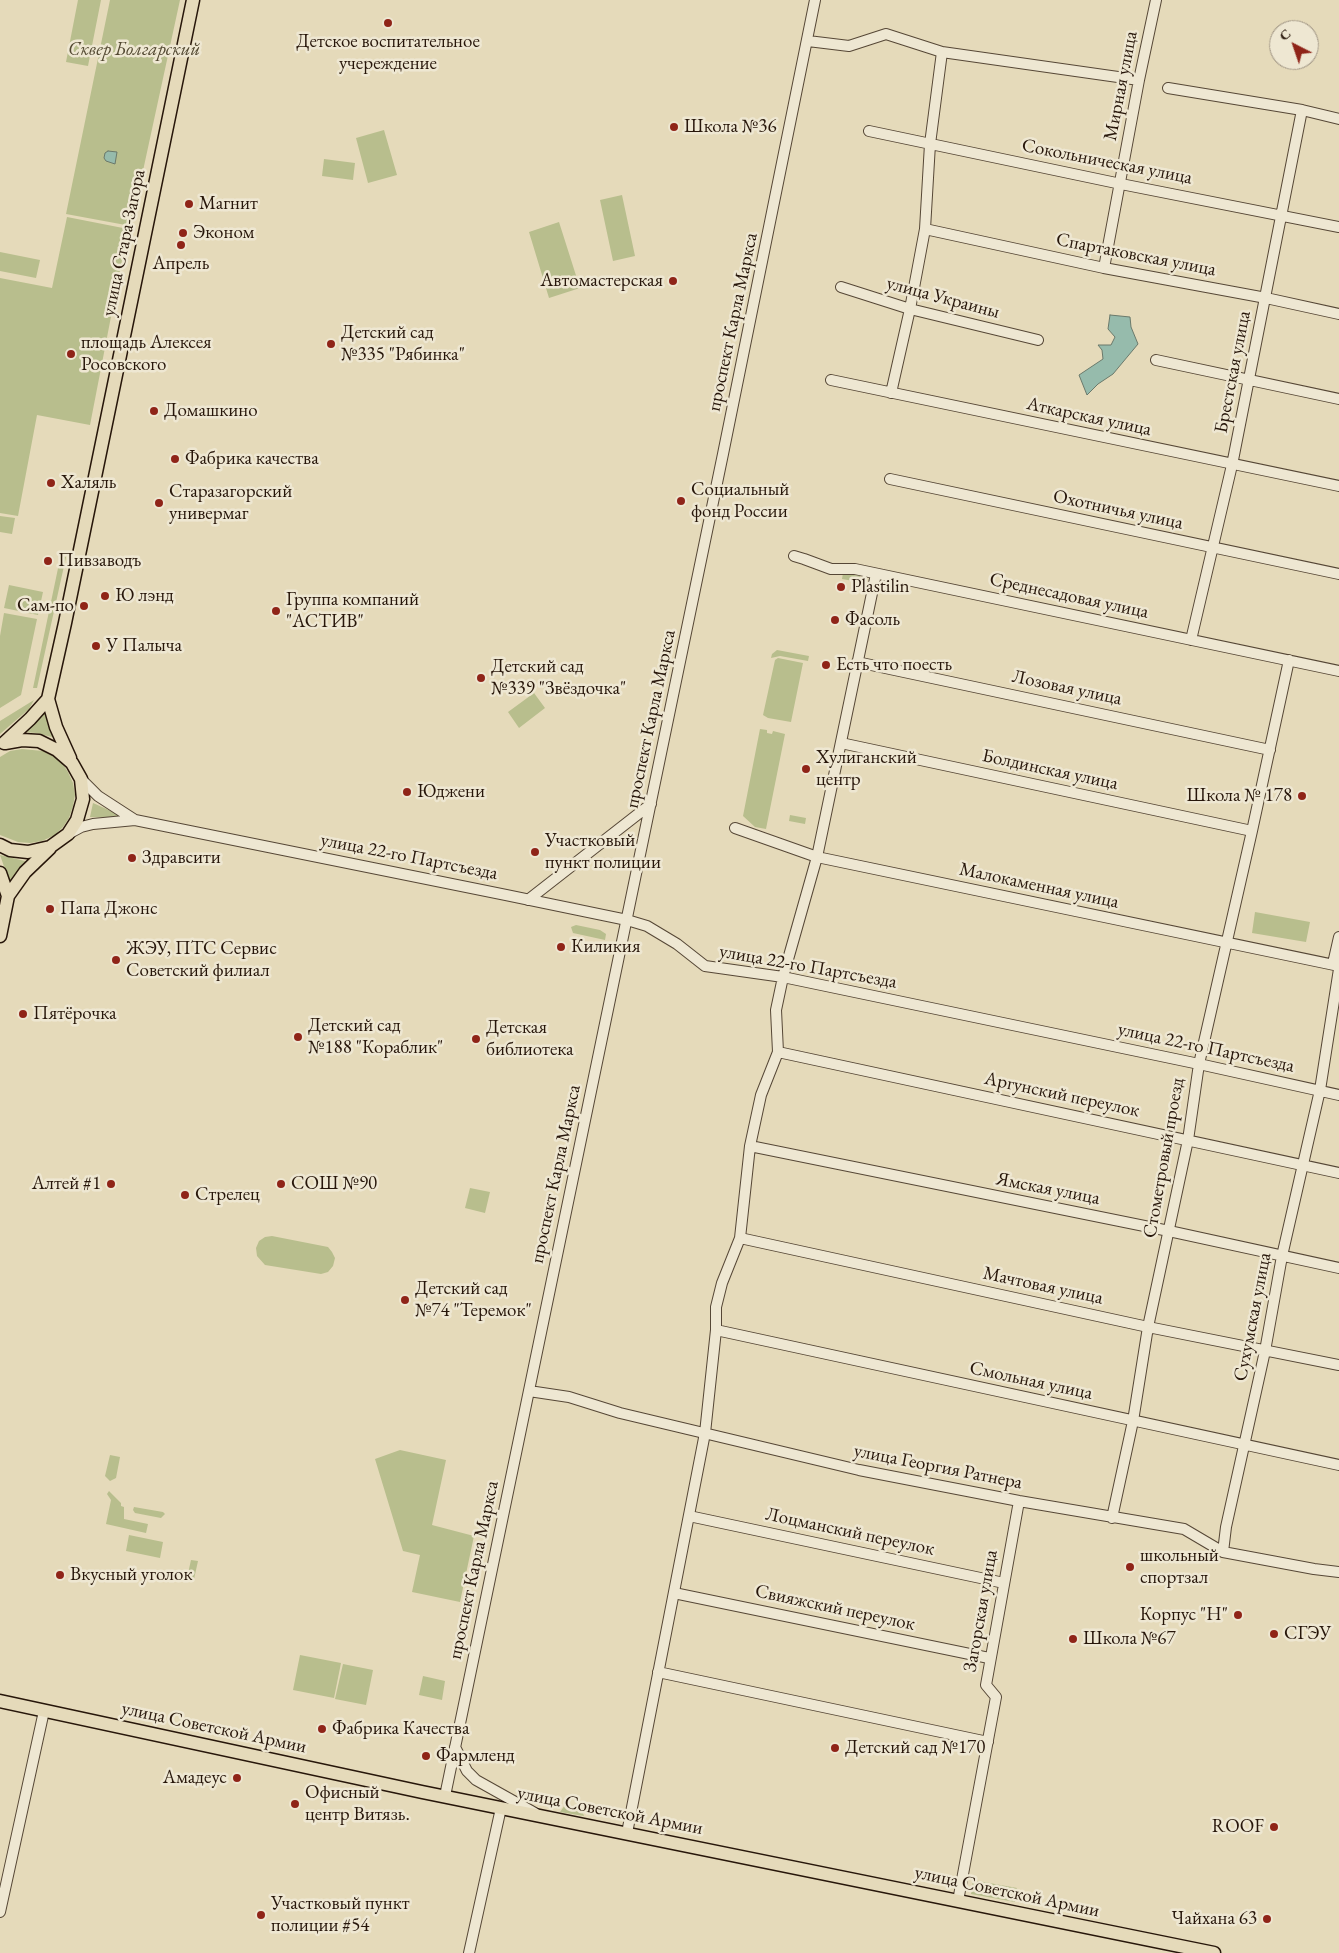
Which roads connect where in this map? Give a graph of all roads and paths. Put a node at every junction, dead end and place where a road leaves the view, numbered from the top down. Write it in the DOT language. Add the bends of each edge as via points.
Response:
graph roads {
  1 [pos="193,0"];
  2 [pos="815,0"];
  3 [pos="1156,0"];
  4 [pos="808,41"];
  5 [pos="942,52"];
  6 [pos="1139,80"];
  7 [pos="1168,88"];
  8 [pos="1302,110"];
  9 [pos="1339,119"];
  10 [pos="869,131"];
  11 [pos="930,144"];
  12 [pos="1121,184"];
  13 [pos="1282,214"];
  14 [pos="1339,227"];
  15 [pos="926,229"];
  16 [pos="1104,268"];
  17 [pos="841,287"];
  18 [pos="1266,298"];
  19 [pos="910,309"];
  20 [pos="1339,314"];
  21 [pos="1038,340"];
  22 [pos="1156,360"];
  23 [pos="831,380"];
  24 [pos="1249,380"];
  25 [pos="891,393"];
  26 [pos="1339,399"];
  27 [pos="1232,465"];
  28 [pos="890,479"];
  29 [pos="1339,486"];
  30 [pos="1213,548"];
  31 [pos="794,556"];
  32 [pos="876,574"];
  33 [pos="1339,574"];
  34 [pos="1191,640"];
  35 [pos="1289,660"];
  36 [pos="857,662"];
  37 [pos="1339,671"];
  38 [pos="48,699"];
  39 [pos="841,743"];
  40 [pos="2,744"];
  41 [pos="1270,750"];
  42 [pos="72,763"];
  43 [pos="80,779"];
  44 [pos="651,804"];
  45 [pos="135,820"];
  46 [pos="735,828"];
  47 [pos="1252,831"];
  48 [pos="68,834"];
  49 [pos="0,845"];
  50 [pos="50,848"];
  51 [pos="816,857"];
  52 [pos="0,873"];
  53 [pos="8,896"];
  54 [pos="528,900"];
  55 [pos="627,920"];
  56 [pos="0,936"];
  57 [pos="1339,936"];
  58 [pos="1227,943"];
  59 [pos="1339,967"];
  60 [pos="783,977"];
  61 [pos="778,1052"];
  62 [pos="1199,1064"];
  63 [pos="1320,1090"];
  64 [pos="1339,1095"];
  65 [pos="1188,1140"];
  66 [pos="750,1146"];
  67 [pos="1303,1166"];
  68 [pos="1339,1173"];
  69 [pos="1169,1231"];
  70 [pos="740,1238"];
  71 [pos="1282,1256"];
  72 [pos="1339,1268"];
  73 [pos="1148,1327"];
  74 [pos="716,1330"];
  75 [pos="1265,1351"];
  76 [pos="1339,1365"];
  77 [pos="529,1391"];
  78 [pos="1133,1420"];
  79 [pos="705,1433"];
  80 [pos="1244,1445"];
  81 [pos="1339,1465"];
  82 [pos="1019,1501"];
  83 [pos="689,1516"];
  84 [pos="1112,1518"];
  85 [pos="1223,1552"];
  86 [pos="1339,1572"];
  87 [pos="1004,1582"];
  88 [pos="674,1593"];
  89 [pos="990,1658"];
  90 [pos="658,1672"];
  91 [pos="0,1701"];
  92 [pos="44,1711"];
  93 [pos="988,1742"];
  94 [pos="455,1747"];
  95 [pos="444,1796"];
  96 [pos="501,1808"];
  97 [pos="538,1815"];
  98 [pos="627,1833"];
  99 [pos="958,1901"];
  100 [pos="0,1912"];
  101 [pos="469,1953"];
  102 [pos="1214,1953"];
  1 -- 38 [label="main road, улица Стара-Загора"];
  2 -- 4 [label="street, проспект Карла Маркса"];
  3 -- 6 [label="street, Мирная улица"];
  4 -- 5 [label="street" via="849,46 886,34"];
  4 -- 44 [label="street, проспект Карла Маркса"];
  5 -- 6 [label="street"];
  5 -- 11 [label="street"];
  6 -- 12 [label="street, Мирная улица"];
  7 -- 8 [label="street"];
  8 -- 9 [label="street"];
  8 -- 13 [label="street, Брестская улица"];
  10 -- 11 [label="street, Сокольническая улица"];
  11 -- 12 [label="street, Сокольническая улица"];
  11 -- 15 [label="street"];
  12 -- 13 [label="street, Сокольническая улица"];
  12 -- 16 [label="street, Мирная улица"];
  13 -- 14 [label="street, Сокольническая улица"];
  13 -- 18 [label="street, Брестская улица"];
  15 -- 16 [label="street, Спартаковская улица"];
  15 -- 19 [label="street"];
  16 -- 18 [label="street, Спартаковская улица"];
  17 -- 19 [label="street, улица Украины"];
  18 -- 20 [label="street, Спартаковская улица"];
  18 -- 24 [label="street, Брестская улица"];
  19 -- 21 [label="street, улица Украины"];
  19 -- 25 [label="street"];
  22 -- 24 [label="street"];
  23 -- 25 [label="street, Аткарская улица"];
  24 -- 26 [label="street"];
  24 -- 27 [label="street, Брестская улица"];
  25 -- 27 [label="street, Аткарская улица"];
  27 -- 29 [label="street, Аткарская улица"];
  27 -- 30 [label="street, Брестская улица"];
  28 -- 30 [label="street, Охотничья улица"];
  30 -- 33 [label="street, Охотничья улица"];
  30 -- 34 [label="street, Брестская улица"];
  31 -- 32 [label="street, Среднесадовая улица" via="831,570 855,569"];
  32 -- 34 [label="street, Среднесадовая улица"];
  32 -- 36 [label="street"];
  34 -- 35 [label="street, Среднесадовая улица"];
  35 -- 37 [label="street, Среднесадовая улица"];
  35 -- 41 [label="street, Стометровый проезд"];
  36 -- 39 [label="street"];
  36 -- 41 [label="street, Лозовая улица"];
  38 -- 40 [label="main road, улица Стара-Загора"];
  38 -- 42 [label="main road, улица Стара-Загора"];
  39 -- 47 [label="street, Болдинская улица"];
  39 -- 51 [label="street"];
  40 -- 42 [label="main road" via="39,741"];
  41 -- 47 [label="street, Стометровый проезд"];
  42 -- 43 [label="main road, улица Стара-Загора"];
  43 -- 45 [label="street, улица 22-го Партсъезда" via="98,796"];
  43 -- 48 [label="main road" via="83,799 77,820"];
  44 -- 54 [label="street"];
  44 -- 55 [label="street, проспект Карла Маркса"];
  45 -- 48 [label="street, улица 22-го Партсъезда" via="93,824"];
  45 -- 54 [label="street, улица 22-го Партсъезда"];
  46 -- 51 [label="street, Малокаменная улица"];
  47 -- 58 [label="street, Стометровый проезд"];
  48 -- 50 [label="main road"];
  49 -- 50 [label="main road" via="28,852"];
  50 -- 53 [label="main road" via="25,872"];
  51 -- 58 [label="street, Малокаменная улица"];
  51 -- 60 [label="street"];
  52 -- 53 [label="main road"];
  53 -- 56 [label="main road"];
  54 -- 55 [label="street, улица 22-го Партсъезда"];
  55 -- 60 [label="street, улица 22-го Партсъезда" via="647,926 705,966"];
  55 -- 77 [label="street, проспект Карла Маркса"];
  57 -- 59 [label="street, Сухумская улица" via="1334,959"];
  58 -- 59 [label="street, Малокаменная улица"];
  58 -- 62 [label="street, Стометровый проезд"];
  59 -- 63 [label="street, Сухумская улица"];
  60 -- 61 [label="street" via="776,1010"];
  60 -- 62 [label="street, улица 22-го Партсъезда"];
  61 -- 65 [label="street, Аргунский переулок"];
  61 -- 66 [label="street" via="761,1095"];
  62 -- 63 [label="street, улица 22-го Партсъезда"];
  62 -- 65 [label="street, Стометровый проезд"];
  63 -- 64 [label="street, улица 22-го Партсъезда"];
  63 -- 67 [label="street, Сухумская улица"];
  65 -- 67 [label="street, Аргунский переулок"];
  65 -- 69 [label="street, Стометровый проезд"];
  66 -- 69 [label="street, Ямская улица"];
  66 -- 70 [label="street"];
  67 -- 68 [label="street, Аргунский переулок"];
  67 -- 71 [label="street, Сухумская улица"];
  69 -- 71 [label="street, Ямская улица"];
  69 -- 73 [label="street, Стометровый проезд"];
  70 -- 73 [label="street, Мачтовая улица"];
  70 -- 74 [label="street" via="722,1283 716,1307"];
  71 -- 72 [label="street, Ямская улица"];
  71 -- 75 [label="street, Сухумская улица"];
  73 -- 75 [label="street, Мачтовая улица"];
  73 -- 78 [label="street, Стометровый проезд"];
  74 -- 78 [label="street, Смольная улица"];
  74 -- 79 [label="street"];
  75 -- 76 [label="street, Мачтовая улица"];
  75 -- 80 [label="street, Сухумская улица"];
  77 -- 79 [label="street, улица Георгия Ратнера" via="569,1397"];
  77 -- 94 [label="street, проспект Карла Маркса"];
  78 -- 80 [label="street, Смольная улица"];
  78 -- 84 [label="street, Стометровый проезд"];
  79 -- 82 [label="street, улица Георгия Ратнера" via="859,1470"];
  79 -- 83 [label="street"];
  80 -- 81 [label="street, Смольная улица"];
  80 -- 85 [label="street, Сухумская улица"];
  82 -- 84 [label="street, улица Георгия Ратнера"];
  82 -- 87 [label="street, Загорская улица"];
  83 -- 87 [label="street, Лоцманский переулок"];
  83 -- 88 [label="street"];
  84 -- 85 [label="street, улица Георгия Ратнера" via="1184,1529"];
  85 -- 86 [label="street, улица Георгия Ратнера"];
  87 -- 89 [label="street, Загорская улица"];
  88 -- 89 [label="street, Свияжский переулок"];
  88 -- 90 [label="street"];
  89 -- 93 [label="street, Загорская улица" via="986,1685 996,1697"];
  90 -- 93 [label="street"];
  90 -- 98 [label="street"];
  91 -- 92 [label="main road, улица Советской Армии"];
  92 -- 95 [label="main road, улица Советской Армии"];
  92 -- 100 [label="street"];
  93 -- 99 [label="street, Загорская улица"];
  94 -- 95 [label="street, проспект Карла Маркса"];
  94 -- 97 [label="street" via="467,1771 476,1780"];
  95 -- 96 [label="main road, улица Советской Армии"];
  96 -- 97 [label="main road, улица Советской Армии"];
  96 -- 101 [label="street"];
  97 -- 98 [label="main road, улица Советской Армии"];
  98 -- 99 [label="main road, улица Советской Армии"];
  99 -- 102 [label="main road, улица Советской Армии"];
}
